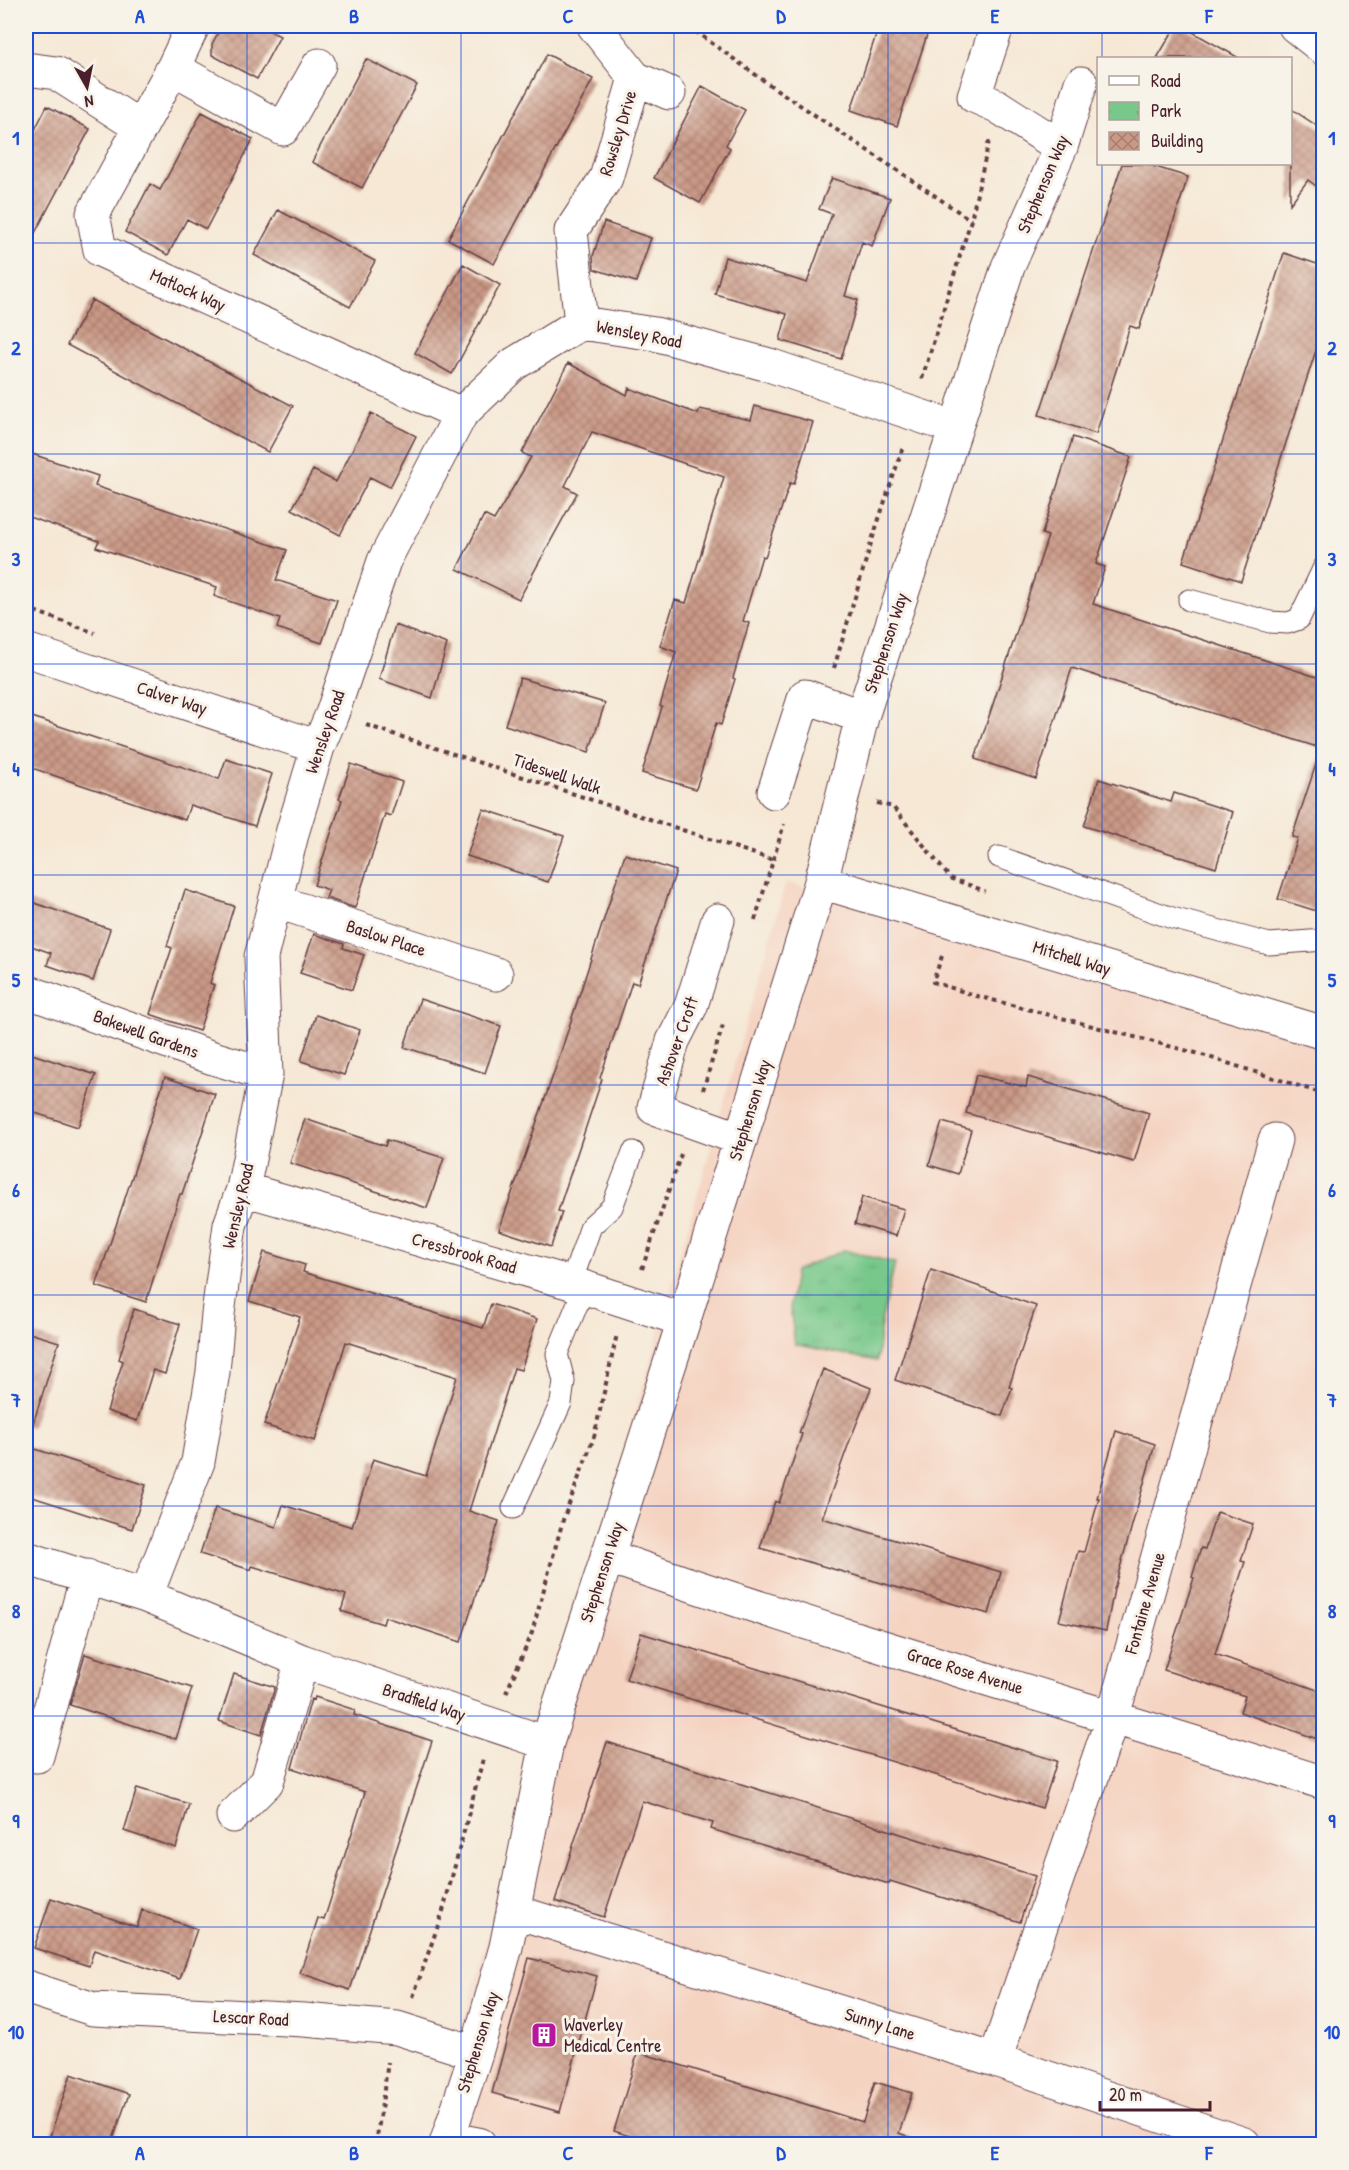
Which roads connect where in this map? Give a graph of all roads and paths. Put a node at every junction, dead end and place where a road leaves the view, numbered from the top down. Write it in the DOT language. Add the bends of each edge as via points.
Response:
graph roads {
  1 [pos="193,26"];
  2 [pos="594,26"];
  3 [pos="688,26"];
  4 [pos="997,26"];
  5 [pos="1295,26"];
  6 [pos="1323,49"];
  7 [pos="320,64"];
  8 [pos="173,68"];
  9 [pos="26,69"];
  10 [pos="635,78"];
  11 [pos="1081,83"];
  12 [pos="669,93"];
  13 [pos="140,127"];
  14 [pos="1060,147"];
  15 [pos="971,220"];
  16 [pos="581,323"];
  17 [pos="461,414"];
  18 [pos="956,428"];
  19 [pos="1323,567"];
  20 [pos="1189,600"];
  21 [pos="26,650"];
  22 [pos="332,714"];
  23 [pos="862,717"];
  24 [pos="318,747"];
  25 [pos="774,792"];
  26 [pos="999,856"];
  27 [pos="773,860"];
  28 [pos="821,882"];
  29 [pos="966,885"];
  30 [pos="275,901"];
  31 [pos="718,920"];
  32 [pos="953,922"];
  33 [pos="1323,939"];
  34 [pos="496,974"];
  35 [pos="26,991"];
  36 [pos="1323,1033"];
  37 [pos="266,1074"];
  38 [pos="1323,1094"];
  39 [pos="741,1139"];
  40 [pos="1275,1140"];
  41 [pos="633,1152"];
  42 [pos="243,1189"];
  43 [pos="578,1286"];
  44 [pos="684,1320"];
  45 [pos="513,1508"];
  46 [pos="607,1556"];
  47 [pos="26,1558"];
  48 [pos="87,1576"];
  49 [pos="146,1596"];
  50 [pos="302,1661"];
  51 [pos="1113,1716"];
  52 [pos="547,1743"];
  53 [pos="26,1753"];
  54 [pos="1323,1783"];
  55 [pos="232,1816"];
  56 [pos="513,1911"];
  57 [pos="26,1987"];
  58 [pos="476,2053"];
  59 [pos="995,2060"];
  60 [pos="447,2141"];
  61 [pos="480,2145"];
  62 [pos="1244,2145"];
  1 -- 8 [label="street, Matlock Way"];
  2 -- 10 [label="street, Rowsley Drive"];
  3 -- 15 [label="path"];
  4 -- 14 [label="street" via="974,96 997,106"];
  5 -- 6 [label="street"];
  7 -- 8 [label="street" via="283,129"];
  8 -- 13 [label="street, Matlock Way"];
  9 -- 13 [label="street" via="56,73"];
  10 -- 12 [label="street, Rowsley Drive"];
  10 -- 16 [label="street, Rowsley Drive" via="606,178 571,231"];
  11 -- 14 [label="street, Stephenson Way"];
  13 -- 17 [label="street, Matlock Way" via="93,214 100,250"];
  14 -- 18 [label="street, Stephenson Way" via="1008,267"];
  16 -- 17 [label="street, Wensley Road" via="514,364"];
  16 -- 18 [label="street, Wensley Road" via="655,334 769,365"];
  17 -- 22 [label="street, Wensley Road" via="384,561"];
  18 -- 23 [label="street, Stephenson Way"];
  19 -- 20 [label="lane" via="1299,619 1288,623 1270,622"];
  21 -- 24 [label="street, Calver Way"];
  22 -- 24 [label="street, Wensley Road"];
  22 -- 27 [label="path, Tideswell Walk"];
  23 -- 25 [label="street" via="805,696"];
  23 -- 28 [label="street, Stephenson Way"];
  24 -- 30 [label="street, Wensley Road"];
  26 -- 33 [label="lane" via="1172,918 1269,944"];
  28 -- 32 [label="street, Mitchell Way"];
  28 -- 39 [label="street, Stephenson Way"];
  29 -- 32 [label="path"];
  30 -- 34 [label="street, Baslow Place"];
  30 -- 37 [label="street, Wensley Road" via="261,957"];
  31 -- 39 [label="street, Ashover Croft" via="654,1108"];
  32 -- 36 [label="street, Mitchell Way"];
  32 -- 38 [label="path" via="933,982 1196,1053"];
  35 -- 37 [label="street, Bakewell Gardens"];
  37 -- 42 [label="street, Wensley Road"];
  39 -- 44 [label="street, Stephenson Way"];
  40 -- 51 [label="street, Fontaine Avenue"];
  41 -- 43 [label="lane" via="612,1207 591,1226"];
  42 -- 43 [label="street, Cressbrook Road"];
  42 -- 49 [label="street, Wensley Road" via="230,1225 198,1462"];
  43 -- 44 [label="street, Cressbrook Road"];
  43 -- 45 [label="lane" via="557,1354 564,1381 561,1403"];
  44 -- 46 [label="street, Stephenson Way"];
  46 -- 51 [label="street, Grace Rose Avenue" via="739,1603"];
  46 -- 52 [label="street, Stephenson Way"];
  47 -- 48 [label="street, Bradfield Way"];
  48 -- 49 [label="street, Bradfield Way"];
  48 -- 53 [label="street" via="37,1756"];
  49 -- 50 [label="street, Bradfield Way"];
  50 -- 52 [label="street, Bradfield Way"];
  50 -- 55 [label="street" via="267,1782"];
  51 -- 54 [label="street, Grace Rose Avenue"];
  51 -- 59 [label="street, Fontaine Avenue"];
  52 -- 56 [label="street, Stephenson Way"];
  56 -- 58 [label="street, Stephenson Way"];
  56 -- 59 [label="street, Sunny Lane"];
  57 -- 58 [label="street, Lescar Road" via="93,2009 397,2028"];
  58 -- 60 [label="street, Stephenson Way"];
  59 -- 62 [label="street, Sunny Lane"];
  60 -- 61 [label="street"];
}
